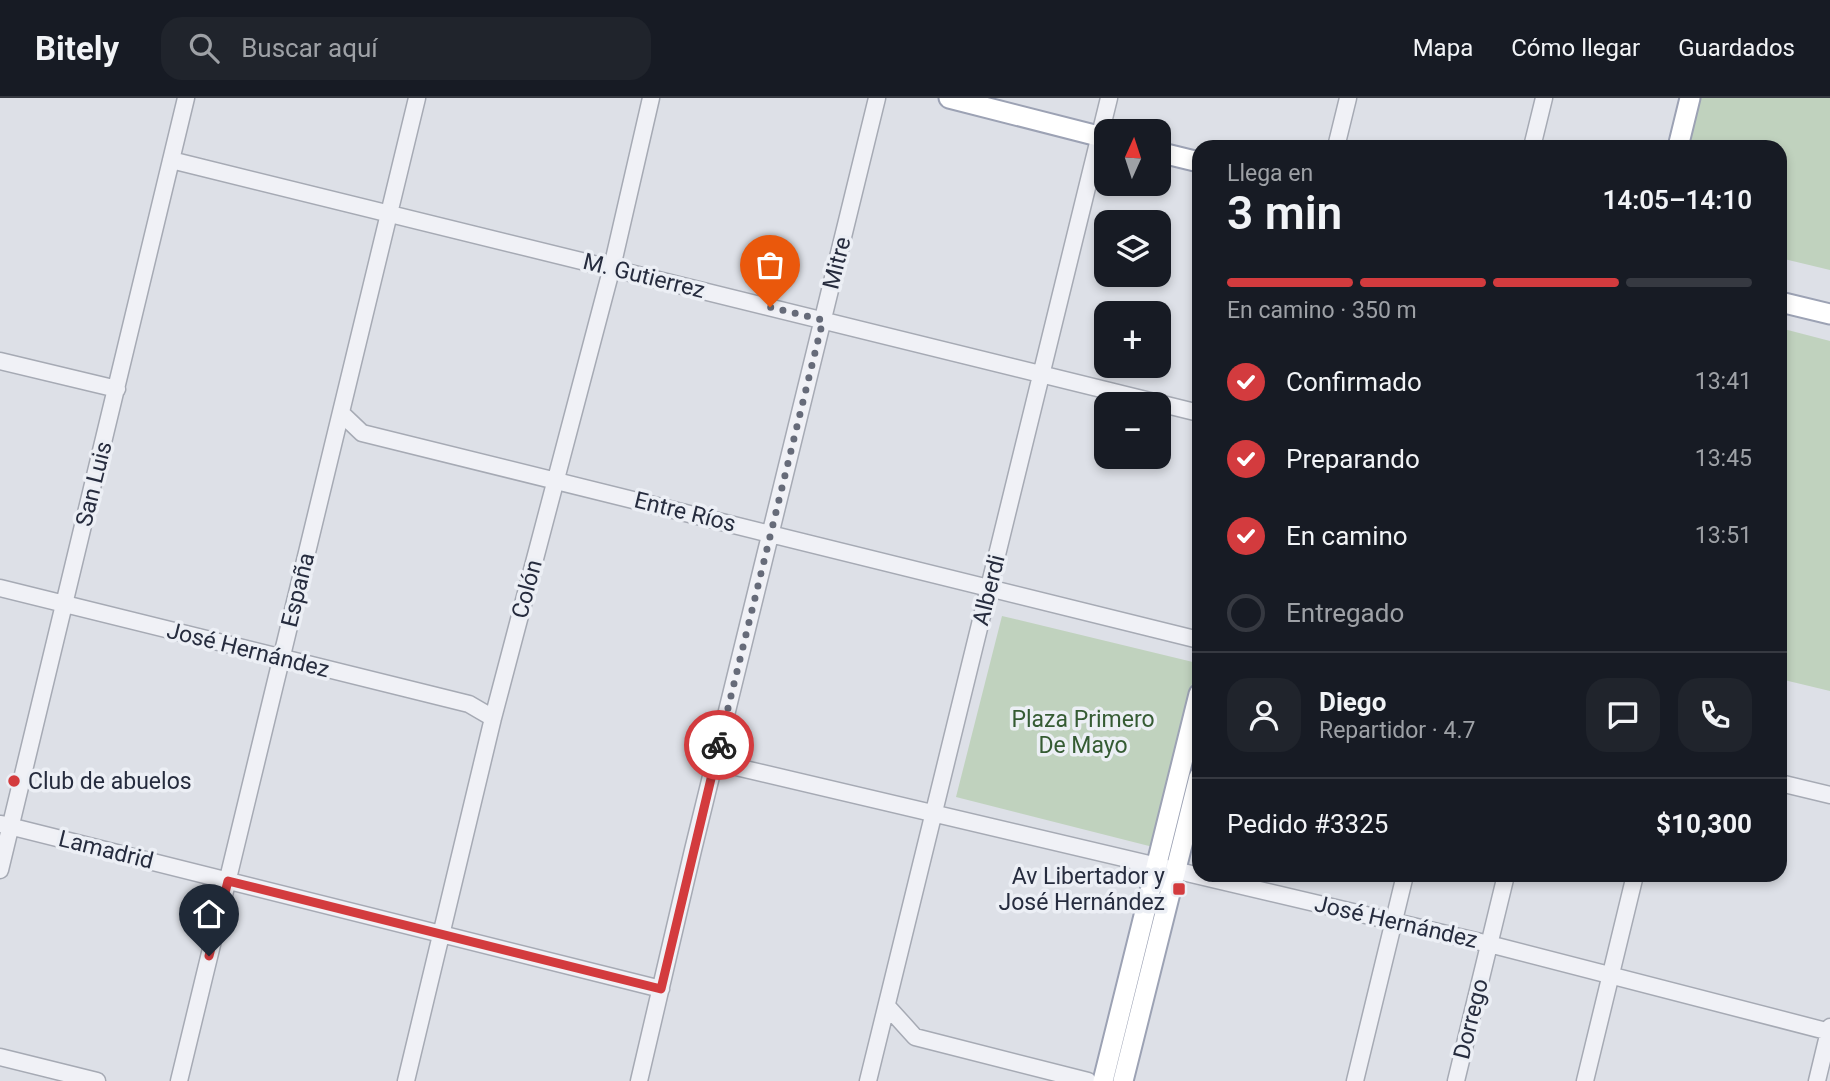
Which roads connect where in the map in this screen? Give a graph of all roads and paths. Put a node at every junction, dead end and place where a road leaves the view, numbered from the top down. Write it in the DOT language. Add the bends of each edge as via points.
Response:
graph roads {
  1 [pos="186,98"];
  2 [pos="417,98"];
  3 [pos="651,98"];
  4 [pos="877,98"];
  5 [pos="949,98"];
  6 [pos="1110,98"];
  7 [pos="1348,98"];
  8 [pos="1544,98"];
  9 [pos="1690,98"];
  10 [pos="1106,119"];
  11 [pos="1094,136"];
  12 [pos="1338,140"];
  13 [pos="1534,140"];
  14 [pos="1680,140"];
  15 [pos="1171,155"];
  16 [pos="172,159"];
  17 [pos="1192,160"];
  18 [pos="1094,173"];
  19 [pos="390,213"];
  20 [pos="612,268"];
  21 [pos="1787,304"];
  22 [pos="1830,314"];
  23 [pos="823,320"];
  24 [pos="0,361"];
  25 [pos="1042,374"];
  26 [pos="117,389"];
  27 [pos="1192,411"];
  28 [pos="341,413"];
  29 [pos="555,480"];
  30 [pos="771,534"];
  31 [pos="0,588"];
  32 [pos="989,588"];
  33 [pos="65,604"];
  34 [pos="1192,638"];
  35 [pos="282,658"];
  36 [pos="493,718"];
  37 [pos="1192,732"];
  38 [pos="715,762"];
  39 [pos="1787,785"];
  40 [pos="1830,795"];
  41 [pos="1192,797"];
  42 [pos="934,814"];
  43 [pos="5,825"];
  44 [pos="1167,868"];
  45 [pos="0,870"];
  46 [pos="1192,874"];
  47 [pos="228,881"];
  48 [pos="1226,882"];
  49 [pos="1403,882"];
  50 [pos="1504,882"];
  51 [pos="1632,882"];
  52 [pos="1393,922"];
  53 [pos="442,934"];
  54 [pos="1489,944"];
  55 [pos="1611,975"];
  56 [pos="661,989"];
  57 [pos="887,1006"];
  58 [pos="1830,1030"];
  59 [pos="0,1057"];
  60 [pos="97,1081"];
  61 [pos="179,1081"];
  62 [pos="406,1081"];
  63 [pos="639,1081"];
  64 [pos="868,1081"];
  65 [pos="1088,1081"];
  66 [pos="1103,1081"];
  67 [pos="1124,1081"];
  68 [pos="1354,1081"];
  69 [pos="1456,1081"];
  70 [pos="1585,1081"];
  71 [pos="1817,1081"];
  1 -- 16 [label="street, San Luis"];
  2 -- 19 [label="street, España"];
  3 -- 20 [label="street, Colón"];
  4 -- 23 [label="street, Mitre"];
  5 -- 11 [label="main road"];
  6 -- 10 [label="street, Alberdi"];
  7 -- 12 [label="street"];
  8 -- 13 [label="street"];
  9 -- 14 [label="main road"];
  15 -- 17 [label="main road"];
  16 -- 19 [label="street, M. Gutierrez"];
  16 -- 26 [label="street, San Luis"];
  18 -- 25 [label="street, Alberdi"];
  19 -- 20 [label="street, M. Gutierrez"];
  19 -- 28 [label="street, España"];
  20 -- 23 [label="street, M. Gutierrez"];
  20 -- 29 [label="street, Colón"];
  21 -- 22 [label="main road"];
  23 -- 25 [label="street, M. Gutierrez"];
  23 -- 30 [label="street, Mitre"];
  24 -- 26 [label="street"];
  25 -- 27 [label="street, M. Gutierrez"];
  25 -- 32 [label="street, Alberdi"];
  26 -- 33 [label="street, San Luis"];
  28 -- 29 [label="street, Entre Ríos" via="362,433"];
  28 -- 35 [label="street, España"];
  29 -- 30 [label="street, Entre Ríos"];
  29 -- 36 [label="street, Colón"];
  30 -- 32 [label="street, Entre Ríos"];
  30 -- 38 [label="street, Mitre"];
  31 -- 33 [label="street, José Hernández"];
  32 -- 34 [label="street, Entre Ríos"];
  32 -- 42 [label="street, Alberdi"];
  33 -- 35 [label="street, José Hernández"];
  33 -- 43 [label="street, San Luis"];
  35 -- 36 [label="street, José Hernández" via="469,704"];
  35 -- 47 [label="street, España"];
  36 -- 53 [label="street, Colón"];
  37 -- 44 [label="main road"];
  38 -- 42 [label="street, José Hernández"];
  38 -- 56 [label="street, Mitre"];
  39 -- 40 [label="street"];
  41 -- 44 [label="main road"];
  42 -- 44 [label="street, José Hernández"];
  42 -- 57 [label="street, Alberdi"];
  43 -- 45 [label="street, San Luis"];
  43 -- 47 [label="street, Lamadrid"];
  44 -- 46 [label="street, José Hernández"];
  44 -- 66 [label="main road"];
  44 -- 67 [label="main road"];
  47 -- 53 [label="street, Lamadrid"];
  47 -- 61 [label="street, España"];
  48 -- 52 [label="street, José Hernández"];
  49 -- 52 [label="street"];
  50 -- 54 [label="street, Dorrego"];
  51 -- 55 [label="street"];
  52 -- 54 [label="street, José Hernández"];
  52 -- 68 [label="street"];
  53 -- 56 [label="street, Lamadrid"];
  53 -- 62 [label="street, Colón"];
  54 -- 55 [label="street, José Hernández"];
  54 -- 69 [label="street, Dorrego"];
  55 -- 58 [label="street, José Hernández"];
  55 -- 70 [label="street"];
  56 -- 63 [label="street, Mitre"];
  57 -- 64 [label="street, Alberdi"];
  57 -- 65 [label="street" via="915,1037"];
  58 -- 71 [label="street"];
  59 -- 60 [label="street"];
}
